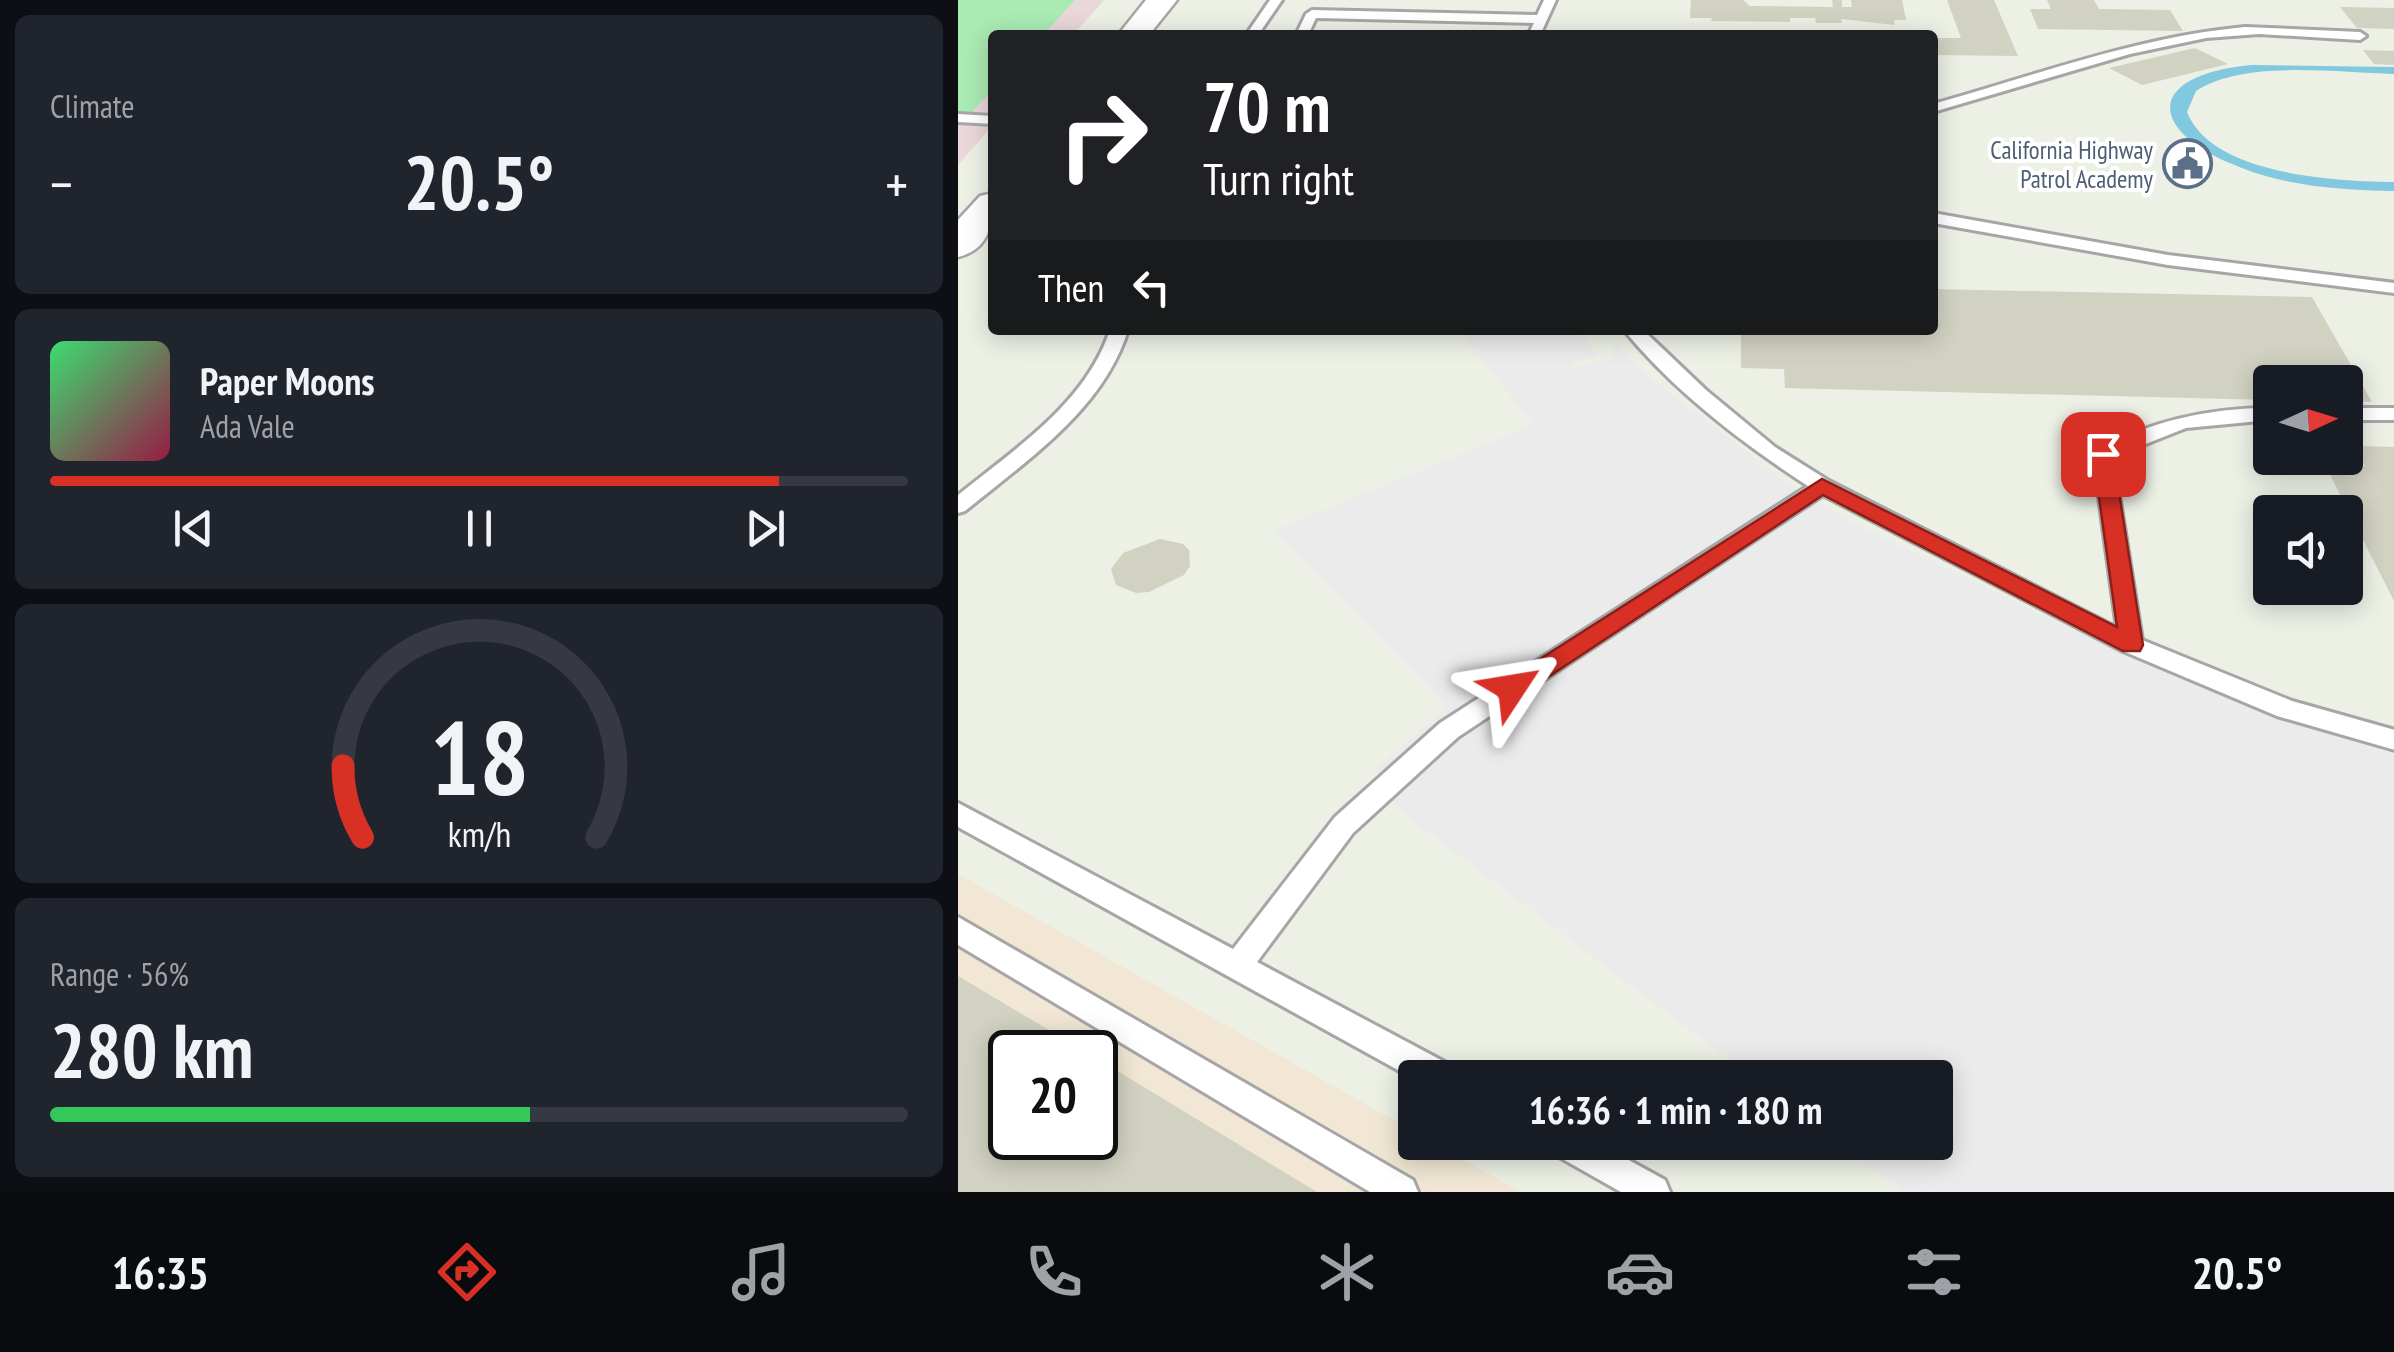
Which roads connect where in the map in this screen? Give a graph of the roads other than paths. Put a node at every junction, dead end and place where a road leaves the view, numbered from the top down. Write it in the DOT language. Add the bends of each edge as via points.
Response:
graph roads {
  1 [pos="1162,0"];
  2 [pos="1276,0"];
  3 [pos="1550,0"];
  4 [pos="1542,19"];
  5 [pos="1137,30"];
  6 [pos="1255,30"];
  7 [pos="1304,30"];
  8 [pos="1536,30"];
  9 [pos="2360,36"];
  10 [pos="1938,107"];
  11 [pos="958,118"];
  12 [pos="988,120"];
  13 [pos="988,210"];
  14 [pos="1938,219"];
  15 [pos="958,245"];
  16 [pos="2394,288"];
  17 [pos="1118,335"];
  18 [pos="1638,335"];
  19 [pos="2253,414"];
  20 [pos="2363,414"];
  21 [pos="2394,414"];
  22 [pos="1822,486"];
  23 [pos="958,506"];
  24 [pos="2131,645"];
  25 [pos="2394,740"];
  26 [pos="958,814"];
  27 [pos="958,930"];
  28 [pos="1238,965"];
  29 [pos="1411,1060"];
  30 [pos="1596,1160"];
  31 [pos="1401,1192"];
  32 [pos="1654,1192"];
  1 -- 5 [label="street"];
  2 -- 6 [label="lane"];
  3 -- 4 [label="lane"];
  4 -- 7 [label="lane" via="1312,14"];
  4 -- 8 [label="lane"];
  9 -- 10 [label="lane" via="2216,35"];
  11 -- 12 [label="lane"];
  13 -- 15 [label="street"];
  14 -- 16 [label="lane" via="2168,260"];
  17 -- 23 [label="lane" via="1100,379"];
  18 -- 22 [label="lane" via="1768,451"];
  19 -- 24 [label="lane" via="2218,414 2145,431 2103,454"];
  20 -- 21 [label="lane"];
  22 -- 24 [label="lane"];
  22 -- 28 [label="lane" via="1449,730 1344,825"];
  24 -- 25 [label="lane" via="2286,708"];
  26 -- 28 [label="lane"];
  27 -- 31 [label="lane"];
  28 -- 29 [label="lane"];
  30 -- 32 [label="lane"];
}
